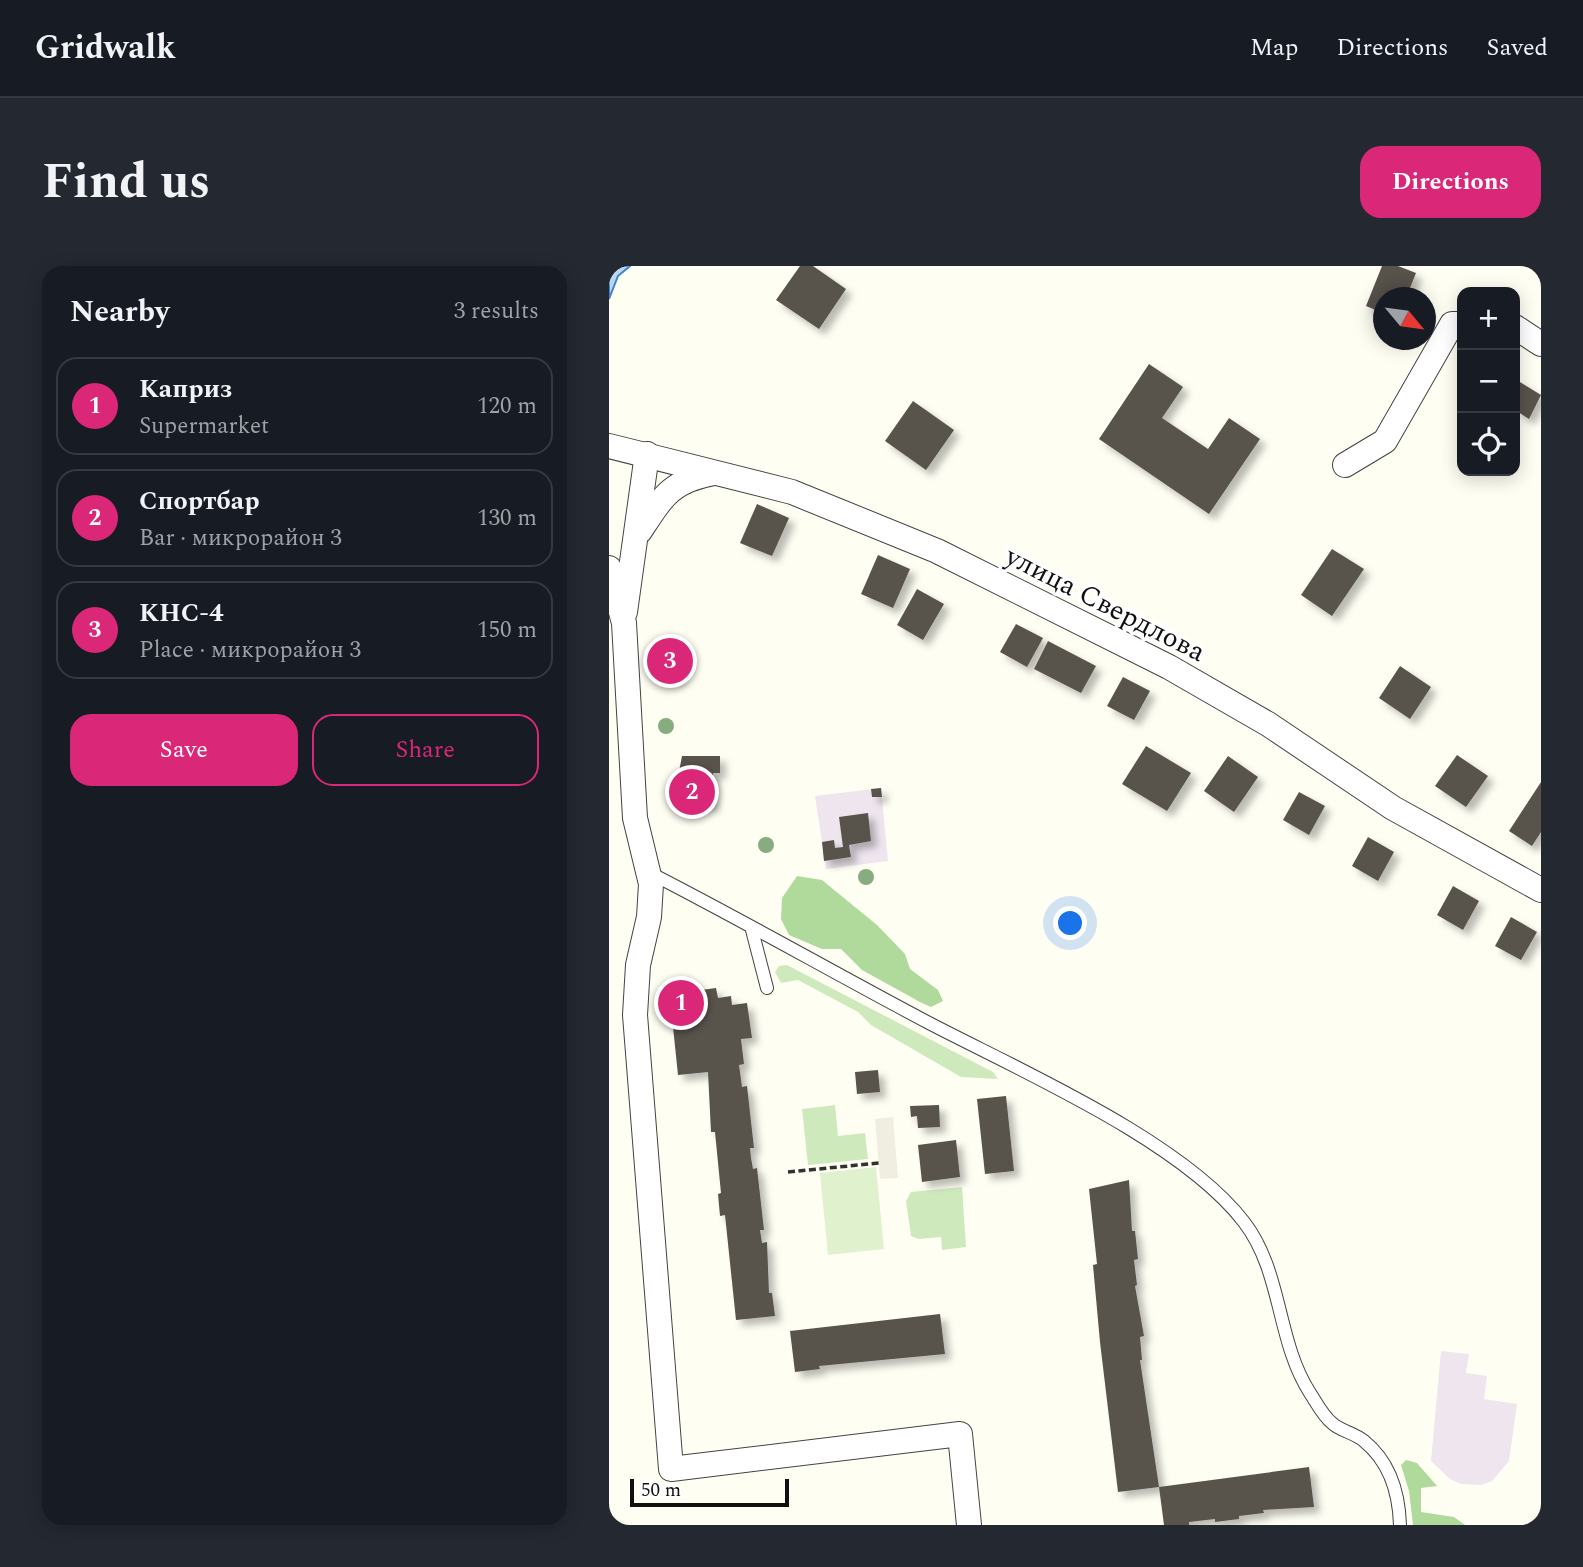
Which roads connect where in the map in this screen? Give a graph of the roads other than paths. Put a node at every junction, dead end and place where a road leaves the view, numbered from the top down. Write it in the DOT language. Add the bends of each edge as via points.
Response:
graph roads {
  1 [pos="1457,324"];
  2 [pos="1520,330"];
  3 [pos="1541,344"];
  4 [pos="609,446"];
  5 [pos="640,453"];
  6 [pos="1345,465"];
  7 [pos="609,466"];
  8 [pos="718,472"];
  9 [pos="635,537"];
  10 [pos="609,568"];
  11 [pos="624,623"];
  12 [pos="649,873"];
  13 [pos="1541,890"];
  14 [pos="753,930"];
  15 [pos="767,988"];
  16 [pos="969,1525"];
  17 [pos="1400,1525"];
  1 -- 6 [label="street" via="1384,441"];
  2 -- 3 [label="street"];
  4 -- 5 [label="street, улица Свердлова"];
  5 -- 7 [label="street" via="616,458"];
  5 -- 8 [label="street, улица Свердлова"];
  5 -- 9 [label="street"];
  8 -- 9 [label="street" via="688,478 665,493"];
  8 -- 13 [label="street, улица Свердлова" via="792,492 937,551 1040,600 1208,689 1393,808"];
  9 -- 11 [label="street"];
  10 -- 11 [label="street"];
  11 -- 12 [label="street" via="635,818"];
  12 -- 14 [label="lane"];
  12 -- 16 [label="street" via="652,900 638,965 635,1015 671,1469 960,1434"];
  14 -- 15 [label="lane"];
  14 -- 17 [label="lane" via="1145,1140 1219,1197 1242,1220 1266,1257 1286,1338 1309,1391 1332,1423 1364,1441 1391,1474"];
}
